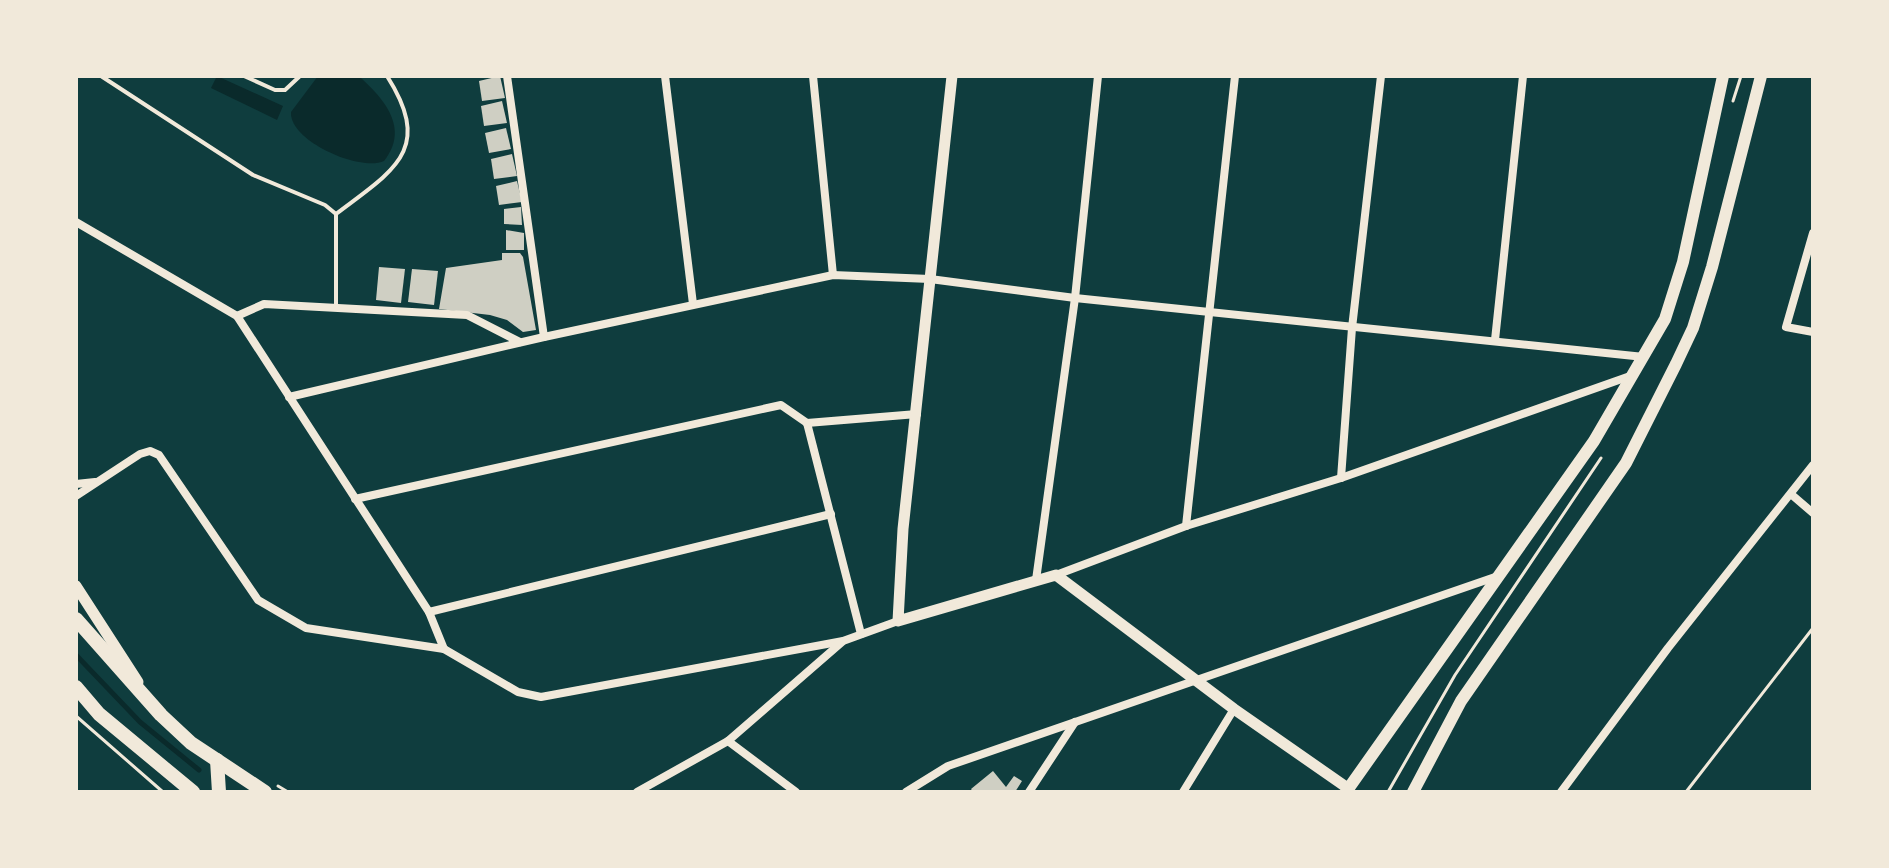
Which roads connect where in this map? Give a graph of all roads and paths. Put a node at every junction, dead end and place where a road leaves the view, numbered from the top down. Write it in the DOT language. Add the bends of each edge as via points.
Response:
graph roads {
  1 [pos="101,76"];
  2 [pos="244,76"];
  3 [pos="300,76"];
  4 [pos="387,76"];
  5 [pos="507,76"];
  6 [pos="665,76"];
  7 [pos="813,76"];
  8 [pos="952,76"];
  9 [pos="1098,76"];
  10 [pos="1235,76"];
  11 [pos="1381,76"];
  12 [pos="1523,76"];
  13 [pos="1723,76"];
  14 [pos="1761,76"];
  15 [pos="336,214"];
  16 [pos="76,222"];
  17 [pos="1813,233"];
  18 [pos="833,275"];
  19 [pos="930,279"];
  20 [pos="1075,298"];
  21 [pos="693,304"];
  22 [pos="336,309"];
  23 [pos="1212,311"];
  24 [pos="237,316"];
  25 [pos="1352,328"];
  26 [pos="1813,332"];
  27 [pos="544,337"];
  28 [pos="1495,340"];
  29 [pos="521,343"];
  30 [pos="1644,357"];
  31 [pos="1634,374"];
  32 [pos="289,397"];
  33 [pos="917,414"];
  34 [pos="807,423"];
  35 [pos="1813,465"];
  36 [pos="1341,478"];
  37 [pos="96,482"];
  38 [pos="76,484"];
  39 [pos="1792,495"];
  40 [pos="76,496"];
  41 [pos="355,499"];
  42 [pos="1813,513"];
  43 [pos="831,514"];
  44 [pos="1186,526"];
  45 [pos="1056,575"];
  46 [pos="1502,575"];
  47 [pos="1036,580"];
  48 [pos="76,586"];
  49 [pos="429,612"];
  50 [pos="76,619"];
  51 [pos="898,621"];
  52 [pos="1813,628"];
  53 [pos="861,634"];
  54 [pos="843,641"];
  55 [pos="444,649"];
  56 [pos="1200,682"];
  57 [pos="76,687"];
  58 [pos="1234,709"];
  59 [pos="161,715"];
  60 [pos="76,716"];
  61 [pos="1076,721"];
  62 [pos="728,741"];
  63 [pos="217,760"];
  64 [pos="1349,791"];
  65 [pos="163,792"];
  66 [pos="193,792"];
  67 [pos="219,792"];
  68 [pos="265,792"];
  69 [pos="637,792"];
  70 [pos="796,792"];
  71 [pos="906,792"];
  72 [pos="1029,792"];
  73 [pos="1183,792"];
  74 [pos="1413,792"];
  75 [pos="1561,792"];
  76 [pos="1686,792"];
  1 -- 15 [label="lane" via="253,175"];
  2 -- 3 [label="lane" via="285,90"];
  4 -- 15 [label="lane" via="406,106 410,136 390,173"];
  5 -- 27 [label="street"];
  6 -- 21 [label="street"];
  7 -- 18 [label="street"];
  8 -- 19 [label="street"];
  9 -- 20 [label="street"];
  10 -- 23 [label="street"];
  11 -- 25 [label="street"];
  12 -- 28 [label="street"];
  13 -- 30 [label="main road" via="1683,262 1665,319"];
  14 -- 74 [label="main road" via="1712,267 1676,364 1626,463 1461,701"];
  15 -- 22 [label="lane"];
  16 -- 24 [label="street"];
  17 -- 26 [label="street" via="1786,327"];
  18 -- 19 [label="street"];
  18 -- 21 [label="street"];
  19 -- 20 [label="street"];
  19 -- 33 [label="street"];
  20 -- 23 [label="street"];
  20 -- 47 [label="street"];
  21 -- 27 [label="street"];
  22 -- 24 [label="street" via="264,304"];
  22 -- 29 [label="street" via="467,315"];
  23 -- 25 [label="street"];
  23 -- 44 [label="street"];
  24 -- 32 [label="street"];
  25 -- 28 [label="street"];
  25 -- 36 [label="street"];
  27 -- 29 [label="street"];
  28 -- 30 [label="street"];
  29 -- 32 [label="street"];
  30 -- 31 [label="main road"];
  31 -- 36 [label="street"];
  31 -- 46 [label="main road"];
  32 -- 41 [label="street"];
  33 -- 34 [label="street"];
  33 -- 51 [label="street"];
  34 -- 41 [label="street" via="781,405"];
  34 -- 43 [label="street"];
  35 -- 39 [label="street"];
  36 -- 44 [label="street"];
  37 -- 38 [label="street"];
  37 -- 40 [label="street"];
  37 -- 55 [label="street" via="140,454 159,455 258,600 306,628"];
  39 -- 42 [label="street"];
  39 -- 75 [label="street"];
  41 -- 49 [label="street"];
  43 -- 49 [label="street"];
  43 -- 53 [label="street"];
  44 -- 45 [label="street"];
  45 -- 47 [label="street"];
  45 -- 56 [label="street"];
  46 -- 56 [label="street"];
  46 -- 64 [label="main road"];
  47 -- 51 [label="street"];
  48 -- 59 [label="street"];
  49 -- 55 [label="street"];
  50 -- 59 [label="main road"];
  51 -- 53 [label="street"];
  52 -- 76 [label="path"];
  53 -- 54 [label="street"];
  54 -- 55 [label="street" via="541,697 518,692"];
  54 -- 62 [label="street"];
  56 -- 58 [label="street"];
  56 -- 61 [label="street"];
  57 -- 66 [label="main road" via="152,762"];
  58 -- 64 [label="street"];
  58 -- 73 [label="street"];
  59 -- 63 [label="main road"];
  60 -- 65 [label="path"];
  61 -- 71 [label="street" via="948,766"];
  61 -- 72 [label="street"];
  62 -- 69 [label="street"];
  62 -- 70 [label="street"];
  63 -- 67 [label="main road"];
  63 -- 68 [label="main road"];
}
